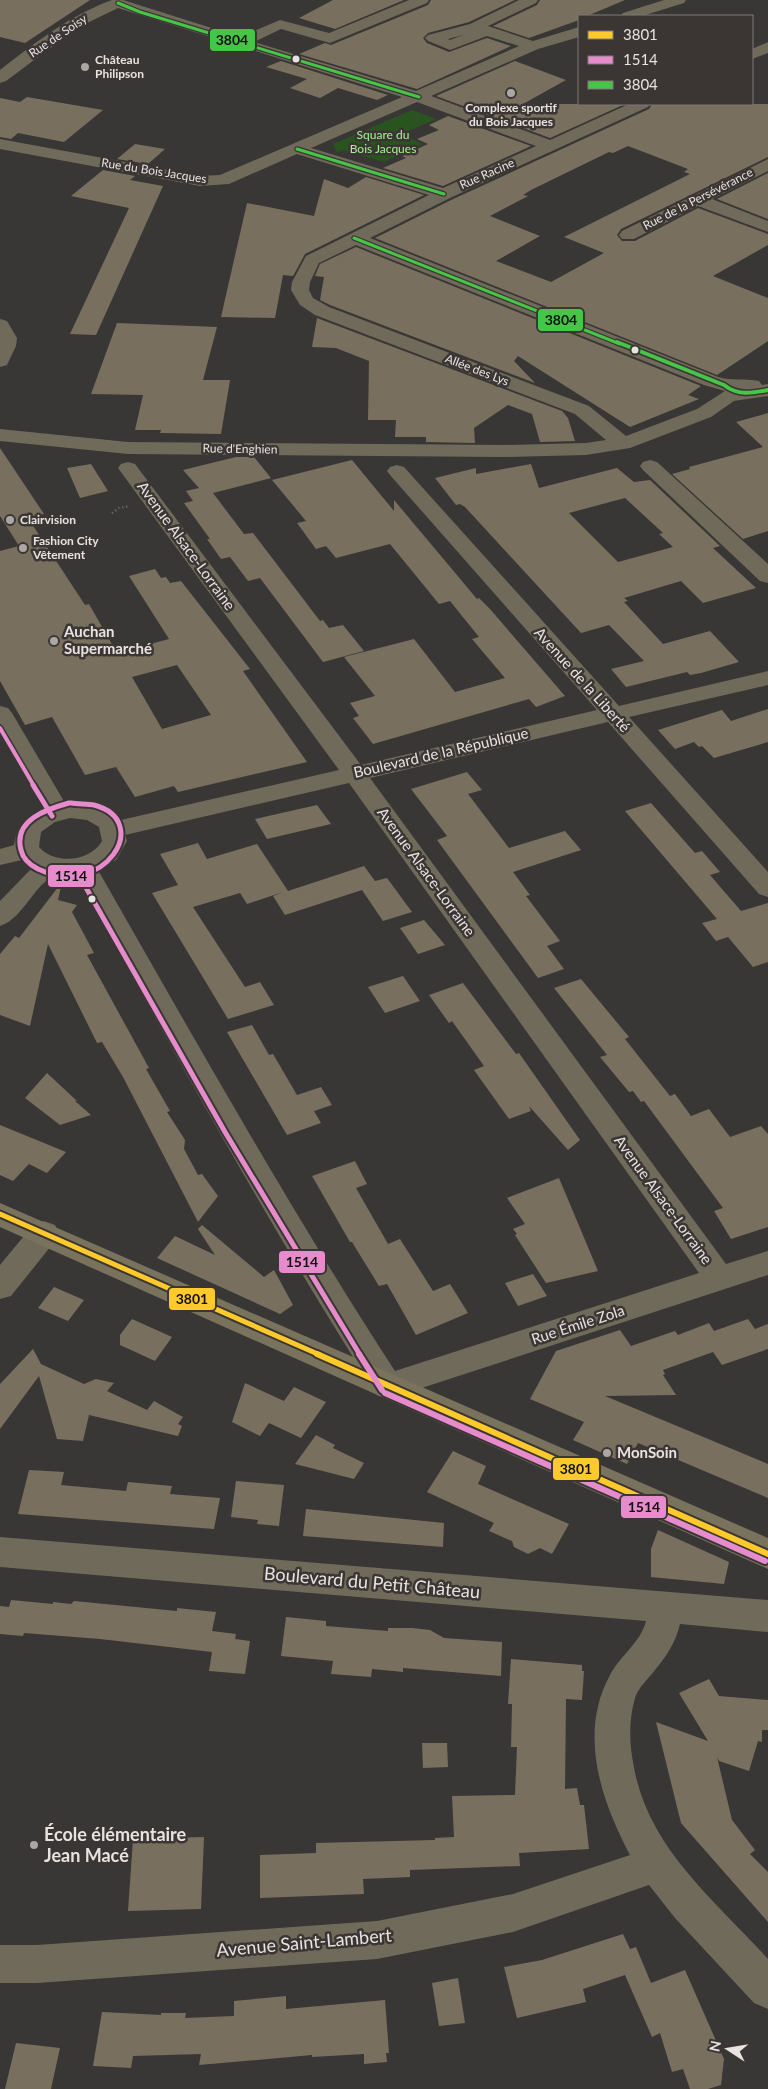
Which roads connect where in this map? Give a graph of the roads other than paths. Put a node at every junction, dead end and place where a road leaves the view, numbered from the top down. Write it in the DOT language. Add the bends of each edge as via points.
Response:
graph roads {
  1 [pos="422,0"];
  2 [pos="531,0"];
  3 [pos="679,0"];
  4 [pos="118,1"];
  5 [pos="156,4"];
  6 [pos="140,12"];
  7 [pos="631,15"];
  8 [pos="578,32"];
  9 [pos="240,42"];
  10 [pos="533,46"];
  11 [pos="768,47"];
  12 [pos="753,54"];
  13 [pos="0,78"];
  14 [pos="419,97"];
  15 [pos="640,105"];
  16 [pos="0,144"];
  17 [pos="552,146"];
  18 [pos="297,149"];
  19 [pos="768,164"];
  20 [pos="444,194"];
  21 [pos="698,200"];
  22 [pos="768,226"];
  23 [pos="628,234"];
  24 [pos="354,238"];
  25 [pos="322,312"];
  26 [pos="0,326"];
  27 [pos="0,361"];
  28 [pos="724,385"];
  29 [pos="767,385"];
  30 [pos="744,395"];
  31 [pos="0,435"];
  32 [pos="623,444"];
  33 [pos="650,466"];
  34 [pos="128,468"];
  35 [pos="397,471"];
  36 [pos="768,576"];
  37 [pos="768,678"];
  38 [pos="0,713"];
  39 [pos="611,713"];
  40 [pos="354,773"];
  41 [pos="58,812"];
  42 [pos="114,830"];
  43 [pos="28,850"];
  44 [pos="0,856"];
  45 [pos="53,866"];
  46 [pos="83,866"];
  47 [pos="768,888"];
  48 [pos="0,917"];
  49 [pos="0,1214"];
  50 [pos="44,1233"];
  51 [pos="768,1263"];
  52 [pos="720,1279"];
  53 [pos="0,1287"];
  54 [pos="388,1386"];
  55 [pos="0,1552"];
  56 [pos="768,1554"];
  57 [pos="667,1608"];
  58 [pos="760,1608"];
  59 [pos="658,1864"];
  60 [pos="0,1964"];
  61 [pos="768,1989"];
  1 -- 9 [label="street" via="330,38 280,24"];
  2 -- 10 [label="street" via="480,29"];
  3 -- 7 [label="street"];
  4 -- 6 [label="street"];
  4 -- 13 [label="street, Rue de Soisy" via="45,44"];
  5 -- 6 [label="street"];
  6 -- 9 [label="street"];
  8 -- 10 [label="street, Rue du Bois Jacques"];
  9 -- 14 [label="street"];
  10 -- 14 [label="street, Rue du Bois Jacques"];
  11 -- 12 [label="street"];
  14 -- 17 [label="street"];
  14 -- 18 [label="street, Rue du Bois Jacques"];
  15 -- 17 [label="street, Rue Racine"];
  16 -- 18 [label="street, Rue du Bois Jacques" via="200,181 230,178"];
  17 -- 20 [label="street, Rue Racine"];
  18 -- 20 [label="street"];
  19 -- 21 [label="street, Rue de la Persévérance"];
  20 -- 24 [label="street, Rue Racine"];
  21 -- 22 [label="street"];
  21 -- 23 [label="street, Rue de la Persévérance"];
  24 -- 25 [label="street, Rue Racine" via="312,260 304,274 300,290 312,306"];
  24 -- 28 [label="street"];
  25 -- 32 [label="street, Allée des Lys" via="582,410"];
  26 -- 27 [label="street" via="9,339"];
  28 -- 29 [label="street"];
  28 -- 30 [label="street"];
  29 -- 30 [label="street, Rue d'Enghien"];
  30 -- 32 [label="street, Rue d'Enghien" via="728,396 704,413"];
  31 -- 32 [label="street, Rue d'Enghien" via="128,448 504,451"];
  33 -- 36 [label="street"];
  34 -- 40 [label="street, Avenue Alsace-Lorraine"];
  35 -- 39 [label="street, Avenue de la Liberté"];
  37 -- 39 [label="street, Boulevard de la République"];
  38 -- 41 [label="street"];
  39 -- 40 [label="street, Boulevard de la République"];
  39 -- 47 [label="street, Avenue de la Liberté"];
  40 -- 42 [label="street, Boulevard de la République"];
  40 -- 52 [label="street, Avenue Alsace-Lorraine"];
  41 -- 42 [label="street" via="93,812 103,817"];
  41 -- 43 [label="street" via="35,824 28,832"];
  42 -- 46 [label="street" via="112,847"];
  43 -- 44 [label="street"];
  43 -- 45 [label="street" via="34,857"];
  45 -- 46 [label="street"];
  45 -- 48 [label="street" via="35,878"];
  46 -- 54 [label="street" via="207,1086"];
  49 -- 50 [label="main road"];
  50 -- 53 [label="street"];
  50 -- 54 [label="main road"];
  51 -- 52 [label="street, Rue Émile Zola"];
  52 -- 54 [label="street, Rue Émile Zola"];
  54 -- 56 [label="main road"];
  55 -- 57 [label="street, Boulevard du Petit Château"];
  57 -- 58 [label="street, Boulevard du Petit Château"];
  57 -- 59 [label="street" via="660,1634 628,1676 618,1696 612,1721 612,1752 618,1780 637,1829"];
  59 -- 60 [label="street, Avenue Saint-Lambert" via="513,1913 377,1940"];
  59 -- 61 [label="street" via="676,1890"];
}
